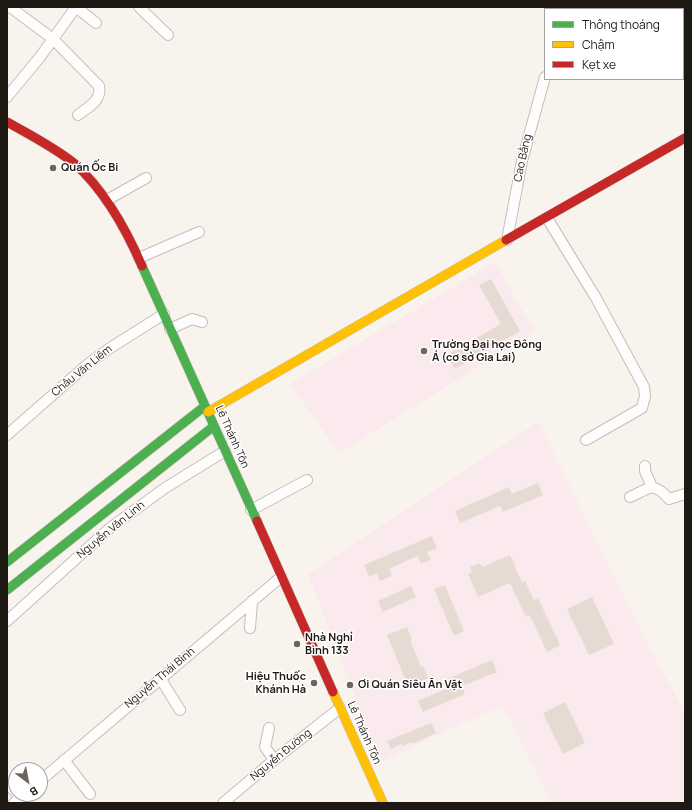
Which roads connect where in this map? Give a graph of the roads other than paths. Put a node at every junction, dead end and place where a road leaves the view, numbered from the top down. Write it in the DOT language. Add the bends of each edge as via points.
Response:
graph roads {
  1 [pos="10,7"];
  2 [pos="76,7"];
  3 [pos="139,7"];
  4 [pos="96,23"];
  5 [pos="168,35"];
  6 [pos="53,40"];
  7 [pos="544,80"];
  8 [pos="7,97"];
  9 [pos="78,115"];
  10 [pos="7,122"];
  11 [pos="685,138"];
  12 [pos="146,178"];
  13 [pos="107,200"];
  14 [pos="547,218"];
  15 [pos="199,232"];
  16 [pos="507,240"];
  17 [pos="139,258"];
  18 [pos="164,314"];
  19 [pos="202,322"];
  20 [pos="170,329"];
  21 [pos="207,409"];
  22 [pos="214,426"];
  23 [pos="7,435"];
  24 [pos="586,440"];
  25 [pos="225,451"];
  26 [pos="645,466"];
  27 [pos="307,480"];
  28 [pos="652,487"];
  29 [pos="685,494"];
  30 [pos="630,497"];
  31 [pos="252,510"];
  32 [pos="7,562"];
  33 [pos="281,577"];
  34 [pos="7,590"];
  35 [pos="252,601"];
  36 [pos="7,621"];
  37 [pos="250,628"];
  38 [pos="160,678"];
  39 [pos="340,708"];
  40 [pos="180,710"];
  41 [pos="269,728"];
  42 [pos="64,760"];
  43 [pos="274,760"];
  44 [pos="48,774"];
  45 [pos="90,794"];
  46 [pos="224,803"];
  47 [pos="383,803"];
  1 -- 6 [label="street"];
  2 -- 4 [label="street"];
  2 -- 6 [label="street"];
  3 -- 5 [label="street"];
  6 -- 8 [label="street"];
  6 -- 9 [label="street" via="99,86 99,98"];
  7 -- 16 [label="street, Cao Bằng" via="522,161"];
  10 -- 13 [label="street, Lê Thánh Tôn" via="64,156 82,171"];
  11 -- 14 [label="street"];
  12 -- 13 [label="street"];
  13 -- 17 [label="street, Lê Thánh Tôn"];
  14 -- 16 [label="street"];
  14 -- 24 [label="street" via="599,304 644,387 646,396 642,408"];
  15 -- 17 [label="street"];
  16 -- 21 [label="street"];
  17 -- 18 [label="street, Lê Thánh Tôn"];
  18 -- 20 [label="street, Lê Thánh Tôn"];
  18 -- 23 [label="street, Châu Văn Liêm" via="88,364"];
  19 -- 20 [label="street" via="192,319"];
  20 -- 21 [label="street, Lê Thánh Tôn"];
  21 -- 22 [label="street, Lê Thánh Tôn"];
  21 -- 32 [label="street"];
  22 -- 25 [label="street, Lê Thánh Tôn"];
  22 -- 34 [label="street, Nguyễn Văn Linh"];
  25 -- 31 [label="street, Lê Thánh Tôn"];
  25 -- 36 [label="street, Nguyễn Văn Linh" via="166,488 110,528"];
  26 -- 28 [label="street"];
  27 -- 31 [label="street"];
  28 -- 29 [label="street" via="660,488 669,499"];
  28 -- 30 [label="street"];
  31 -- 33 [label="street, Lê Thánh Tôn"];
  33 -- 35 [label="street, Nguyễn Thái Bình"];
  33 -- 39 [label="street, Lê Thánh Tôn"];
  35 -- 37 [label="street"];
  35 -- 38 [label="street, Nguyễn Thái Bình"];
  38 -- 40 [label="street"];
  38 -- 42 [label="street, Nguyễn Thái Bình"];
  39 -- 43 [label="street, Nguyễn Đường"];
  39 -- 47 [label="street, Lê Thánh Tôn"];
  41 -- 43 [label="street" via="265,747"];
  42 -- 44 [label="street, Nguyễn Thái Bình"];
  42 -- 45 [label="street"];
  43 -- 46 [label="street, Nguyễn Đường"];
}
